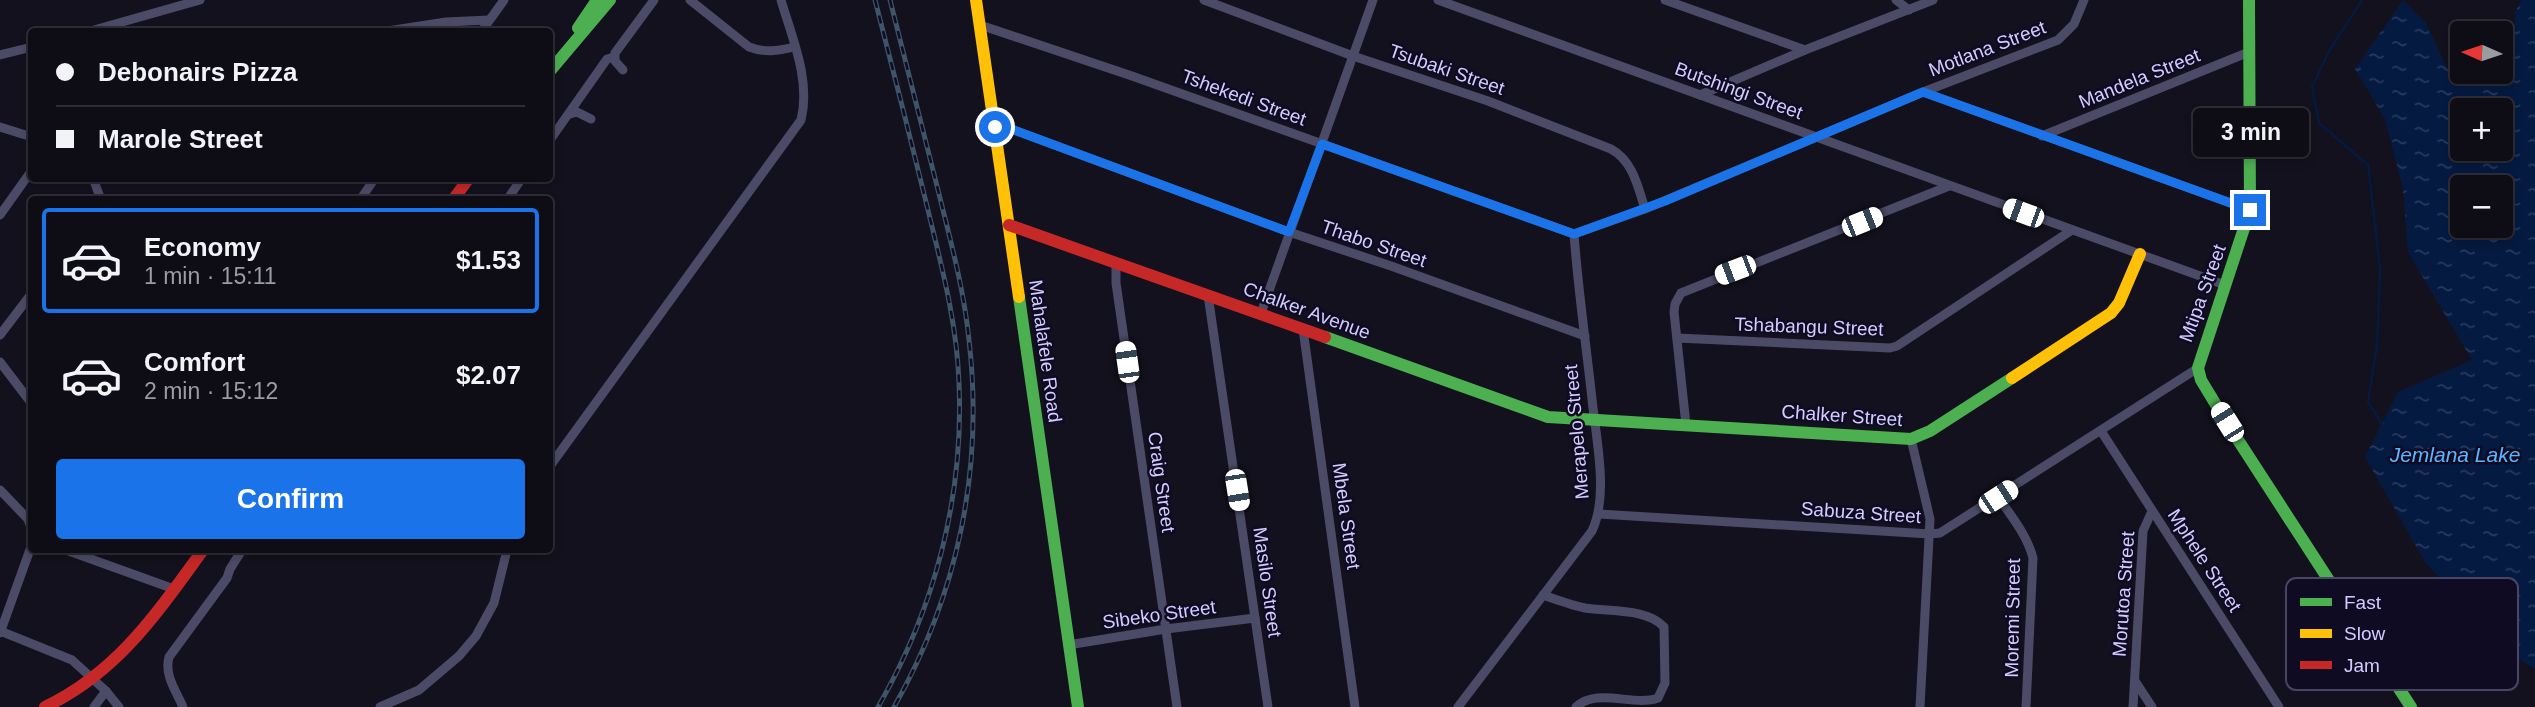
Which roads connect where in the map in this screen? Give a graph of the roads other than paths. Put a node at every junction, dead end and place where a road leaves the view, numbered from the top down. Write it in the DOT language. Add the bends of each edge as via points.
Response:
graph roads {
  1 [pos="200,0"];
  2 [pos="504,0"];
  3 [pos="597,0"];
  4 [pos="610,0"];
  5 [pos="654,0"];
  6 [pos="690,0"];
  7 [pos="781,0"];
  8 [pos="976,0"];
  9 [pos="1204,0"];
  10 [pos="1373,0"];
  11 [pos="1438,0"];
  12 [pos="1665,0"];
  13 [pos="1896,0"];
  14 [pos="1933,0"];
  15 [pos="2084,0"];
  16 [pos="2249,0"];
  17 [pos="1909,10"];
  18 [pos="489,20"];
  19 [pos="980,25"];
  20 [pos="101,28"];
  21 [pos="407,28"];
  22 [pos="484,28"];
  23 [pos="794,47"];
  24 [pos="28,48"];
  25 [pos="1805,50"];
  26 [pos="2249,51"];
  27 [pos="0,55"];
  28 [pos="1353,56"];
  29 [pos="614,57"];
  30 [pos="553,65"];
  31 [pos="553,66"];
  32 [pos="623,70"];
  33 [pos="1923,92"];
  34 [pos="1700,95"];
  35 [pos="570,114"];
  36 [pos="592,119"];
  37 [pos="0,127"];
  38 [pos="995,127"];
  39 [pos="553,136"];
  40 [pos="2042,136"];
  41 [pos="28,137"];
  42 [pos="1818,137"];
  43 [pos="1322,144"];
  44 [pos="28,176"];
  45 [pos="1949,186"];
  46 [pos="1645,209"];
  47 [pos="2250,210"];
  48 [pos="0,215"];
  49 [pos="1009,225"];
  50 [pos="2072,230"];
  51 [pos="1289,232"];
  52 [pos="1574,234"];
  53 [pos="2140,254"];
  54 [pos="1116,263"];
  55 [pos="2225,285"];
  56 [pos="1208,295"];
  57 [pos="28,298"];
  58 [pos="1261,313"];
  59 [pos="1303,329"];
  60 [pos="0,335"];
  61 [pos="1585,336"];
  62 [pos="1677,338"];
  63 [pos="0,362"];
  64 [pos="2198,368"];
  65 [pos="28,399"];
  66 [pos="1594,421"];
  67 [pos="1686,425"];
  68 [pos="2101,431"];
  69 [pos="1911,439"];
  70 [pos="553,462"];
  71 [pos="0,490"];
  72 [pos="1998,497"];
  73 [pos="2152,511"];
  74 [pos="1599,514"];
  75 [pos="28,519"];
  76 [pos="1930,534"];
  77 [pos="29,553"];
  78 [pos="74,553"];
  79 [pos="201,553"];
  80 [pos="240,553"];
  81 [pos="506,553"];
  82 [pos="2328,578"];
  83 [pos="174,589"];
  84 [pos="1543,595"];
  85 [pos="1255,618"];
  86 [pos="1166,629"];
  87 [pos="0,631"];
  88 [pos="1068,645"];
  89 [pos="94,679"];
  90 [pos="2135,681"];
  91 [pos="2400,690"];
  92 [pos="106,691"];
  93 [pos="45,707"];
  94 [pos="94,707"];
  95 [pos="119,707"];
  96 [pos="183,707"];
  97 [pos="380,707"];
  98 [pos="1078,707"];
  99 [pos="1177,707"];
  100 [pos="1268,707"];
  101 [pos="1355,707"];
  102 [pos="1458,707"];
  103 [pos="1576,707"];
  104 [pos="1920,707"];
  105 [pos="2026,707"];
  106 [pos="2133,707"];
  107 [pos="2152,707"];
  108 [pos="2279,707"];
  109 [pos="2411,707"];
  1 -- 20 [label="street"];
  2 -- 18 [label="street"];
  3 -- 30 [label="street"];
  4 -- 31 [label="street"];
  5 -- 29 [label="street"];
  6 -- 23 [label="street" via="749,47 774,51"];
  7 -- 23 [label="street"];
  8 -- 19 [label="street, Mahalafele Road"];
  9 -- 28 [label="street, Tsubaki Street"];
  10 -- 28 [label="street"];
  11 -- 34 [label="street, Butshingi Street"];
  12 -- 25 [label="street"];
  13 -- 17 [label="street"];
  14 -- 17 [label="street"];
  15 -- 33 [label="street, Motlana Street" via="2074,24 2058,40"];
  16 -- 26 [label="street, Mtipa Street"];
  17 -- 25 [label="street"];
  18 -- 21 [label="street"];
  18 -- 22 [label="street"];
  19 -- 38 [label="street, Mahalafele Road"];
  19 -- 43 [label="street, Tshekedi Street"];
  23 -- 70 [label="street" via="805,88 801,120"];
  24 -- 27 [label="street"];
  25 -- 34 [label="street"];
  26 -- 40 [label="street, Mandela Street"];
  26 -- 47 [label="street, Mtipa Street"];
  28 -- 43 [label="street"];
  28 -- 46 [label="street, Tsubaki Street" via="1611,149 1624,157"];
  29 -- 32 [label="street"];
  29 -- 35 [label="street" via="607,59"];
  33 -- 40 [label="street"];
  33 -- 42 [label="street, Motlana Street"];
  34 -- 42 [label="street, Butshingi Street"];
  35 -- 36 [label="street" via="577,112"];
  35 -- 39 [label="street"];
  37 -- 41 [label="street"];
  38 -- 49 [label="street, Mahalafele Road"];
  38 -- 51 [label="street, Thabo Street" via="1014,130"];
  40 -- 47 [label="street"];
  42 -- 45 [label="street, Butshingi Street"];
  42 -- 46 [label="street, Motlana Street"];
  43 -- 51 [label="street"];
  43 -- 52 [label="street, Tshekedi Street"];
  44 -- 48 [label="street"];
  45 -- 50 [label="street, Butshingi Street"];
  45 -- 62 [label="street" via="1688,288 1675,303"];
  46 -- 52 [label="street, Motlana Street"];
  47 -- 55 [label="street, Mtipa Street"];
  49 -- 54 [label="street, Chalker Avenue"];
  49 -- 88 [label="street, Mahalafele Road"];
  50 -- 53 [label="street, Butshingi Street"];
  50 -- 62 [label="street, Tshabangu Street" via="1890,348"];
  51 -- 58 [label="street"];
  51 -- 61 [label="street, Thabo Street"];
  52 -- 61 [label="street, Merapelo Street"];
  53 -- 55 [label="street, Butshingi Street"];
  53 -- 69 [label="street, Chalker Street" via="2111,313"];
  54 -- 56 [label="street, Chalker Avenue"];
  54 -- 86 [label="street, Craig Street"];
  55 -- 64 [label="street, Mtipa Street"];
  56 -- 58 [label="street, Chalker Avenue"];
  56 -- 85 [label="street, Masilo Street"];
  57 -- 60 [label="street"];
  58 -- 59 [label="street, Chalker Avenue"];
  59 -- 66 [label="street, Chalker Avenue" via="1532,412"];
  59 -- 101 [label="street, Mbela Street"];
  61 -- 66 [label="street, Merapelo Street"];
  62 -- 67 [label="street"];
  63 -- 65 [label="street"];
  64 -- 68 [label="street, Sabuza Street"];
  64 -- 82 [label="street, Mtipa Street" via="2201,380"];
  66 -- 67 [label="street, Chalker Street"];
  66 -- 74 [label="street, Merapelo Street"];
  67 -- 69 [label="street, Chalker Street"];
  68 -- 72 [label="street, Sabuza Street"];
  68 -- 73 [label="street, Mphele Street"];
  69 -- 76 [label="street"];
  71 -- 75 [label="street"];
  72 -- 76 [label="street, Sabuza Street" via="1952,527"];
  72 -- 105 [label="street, Moremi Street" via="2018,524 2033,558"];
  73 -- 90 [label="street, Morutoa Street" via="2143,531"];
  73 -- 108 [label="street, Mphele Street"];
  74 -- 76 [label="street, Sabuza Street"];
  74 -- 84 [label="street, Merapelo Street" via="1592,531"];
  76 -- 104 [label="street"];
  77 -- 87 [label="street"];
  78 -- 83 [label="street"];
  79 -- 83 [label="street"];
  80 -- 96 [label="street" via="230,569 231,579 169,657 168,676"];
  81 -- 97 [label="street" via="494,603 476,636 419,690"];
  83 -- 89 [label="street" via="125,652"];
  84 -- 102 [label="street, Merapelo Street"];
  84 -- 103 [label="street" via="1584,608 1642,615 1664,627 1665,683 1658,698 1642,702 1589,699"];
  85 -- 86 [label="street, Sibeko Street"];
  85 -- 100 [label="street, Masilo Street"];
  86 -- 88 [label="street, Sibeko Street"];
  86 -- 99 [label="street, Craig Street"];
  87 -- 89 [label="street" via="72,660"];
  88 -- 98 [label="street, Mahalafele Road"];
  89 -- 92 [label="street"];
  89 -- 93 [label="street"];
  90 -- 106 [label="street, Morutoa Street"];
  90 -- 107 [label="street, Morutoa Street"];
  91 -- 109 [label="street, Mtipa Street"];
  92 -- 94 [label="street"];
  92 -- 95 [label="street"];
}
